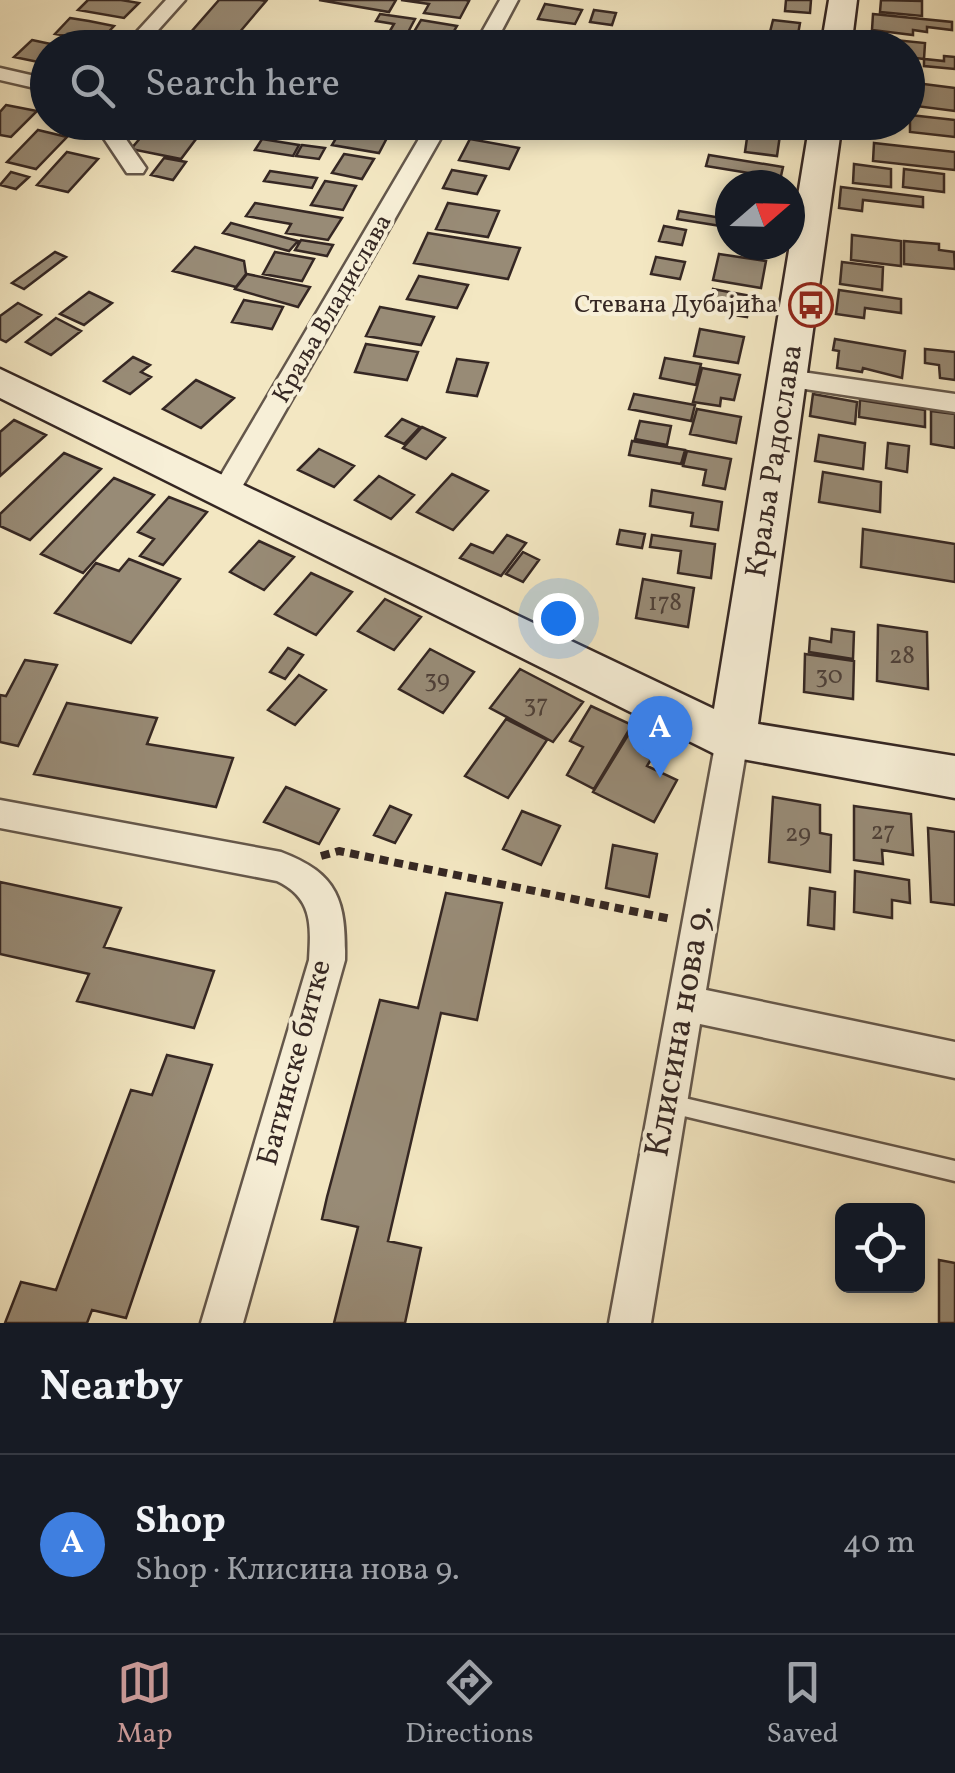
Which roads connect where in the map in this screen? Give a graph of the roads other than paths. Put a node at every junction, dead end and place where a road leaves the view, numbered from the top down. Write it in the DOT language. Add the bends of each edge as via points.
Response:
graph roads {
  1 [pos="176,0"];
  2 [pos="510,0"];
  3 [pos="843,0"];
  4 [pos="148,30"];
  5 [pos="493,30"];
  6 [pos="839,30"];
  7 [pos="0,74"];
  8 [pos="30,81"];
  9 [pos="115,140"];
  10 [pos="430,140"];
  11 [pos="823,140"];
  12 [pos="134,168"];
  13 [pos="788,379"];
  14 [pos="0,382"];
  15 [pos="955,403"];
  16 [pos="224,494"];
  17 [pos="732,740"];
  18 [pos="955,777"];
  19 [pos="0,814"];
  20 [pos="685,1003"];
  21 [pos="955,1060"];
  22 [pos="667,1103"];
  23 [pos="955,1171"];
  24 [pos="222,1323"];
  25 [pos="630,1323"];
  1 -- 4 [label="street"];
  2 -- 5 [label="street"];
  3 -- 6 [label="street"];
  7 -- 8 [label="street"];
  9 -- 12 [label="street"];
  10 -- 16 [label="street, Краља Владислава"];
  11 -- 13 [label="street, Краља Радослава"];
  13 -- 15 [label="street"];
  13 -- 17 [label="street, Краља Радослава"];
  14 -- 16 [label="street"];
  16 -- 17 [label="street"];
  17 -- 18 [label="street"];
  17 -- 20 [label="street, Клисина нова 9."];
  19 -- 24 [label="street, Батинске битке" via="281,867 307,877 322,894 327,960"];
  20 -- 21 [label="street"];
  20 -- 22 [label="street, Клисина нова 9."];
  22 -- 23 [label="lane"];
  22 -- 25 [label="street, Клисина нова 9."];
}
